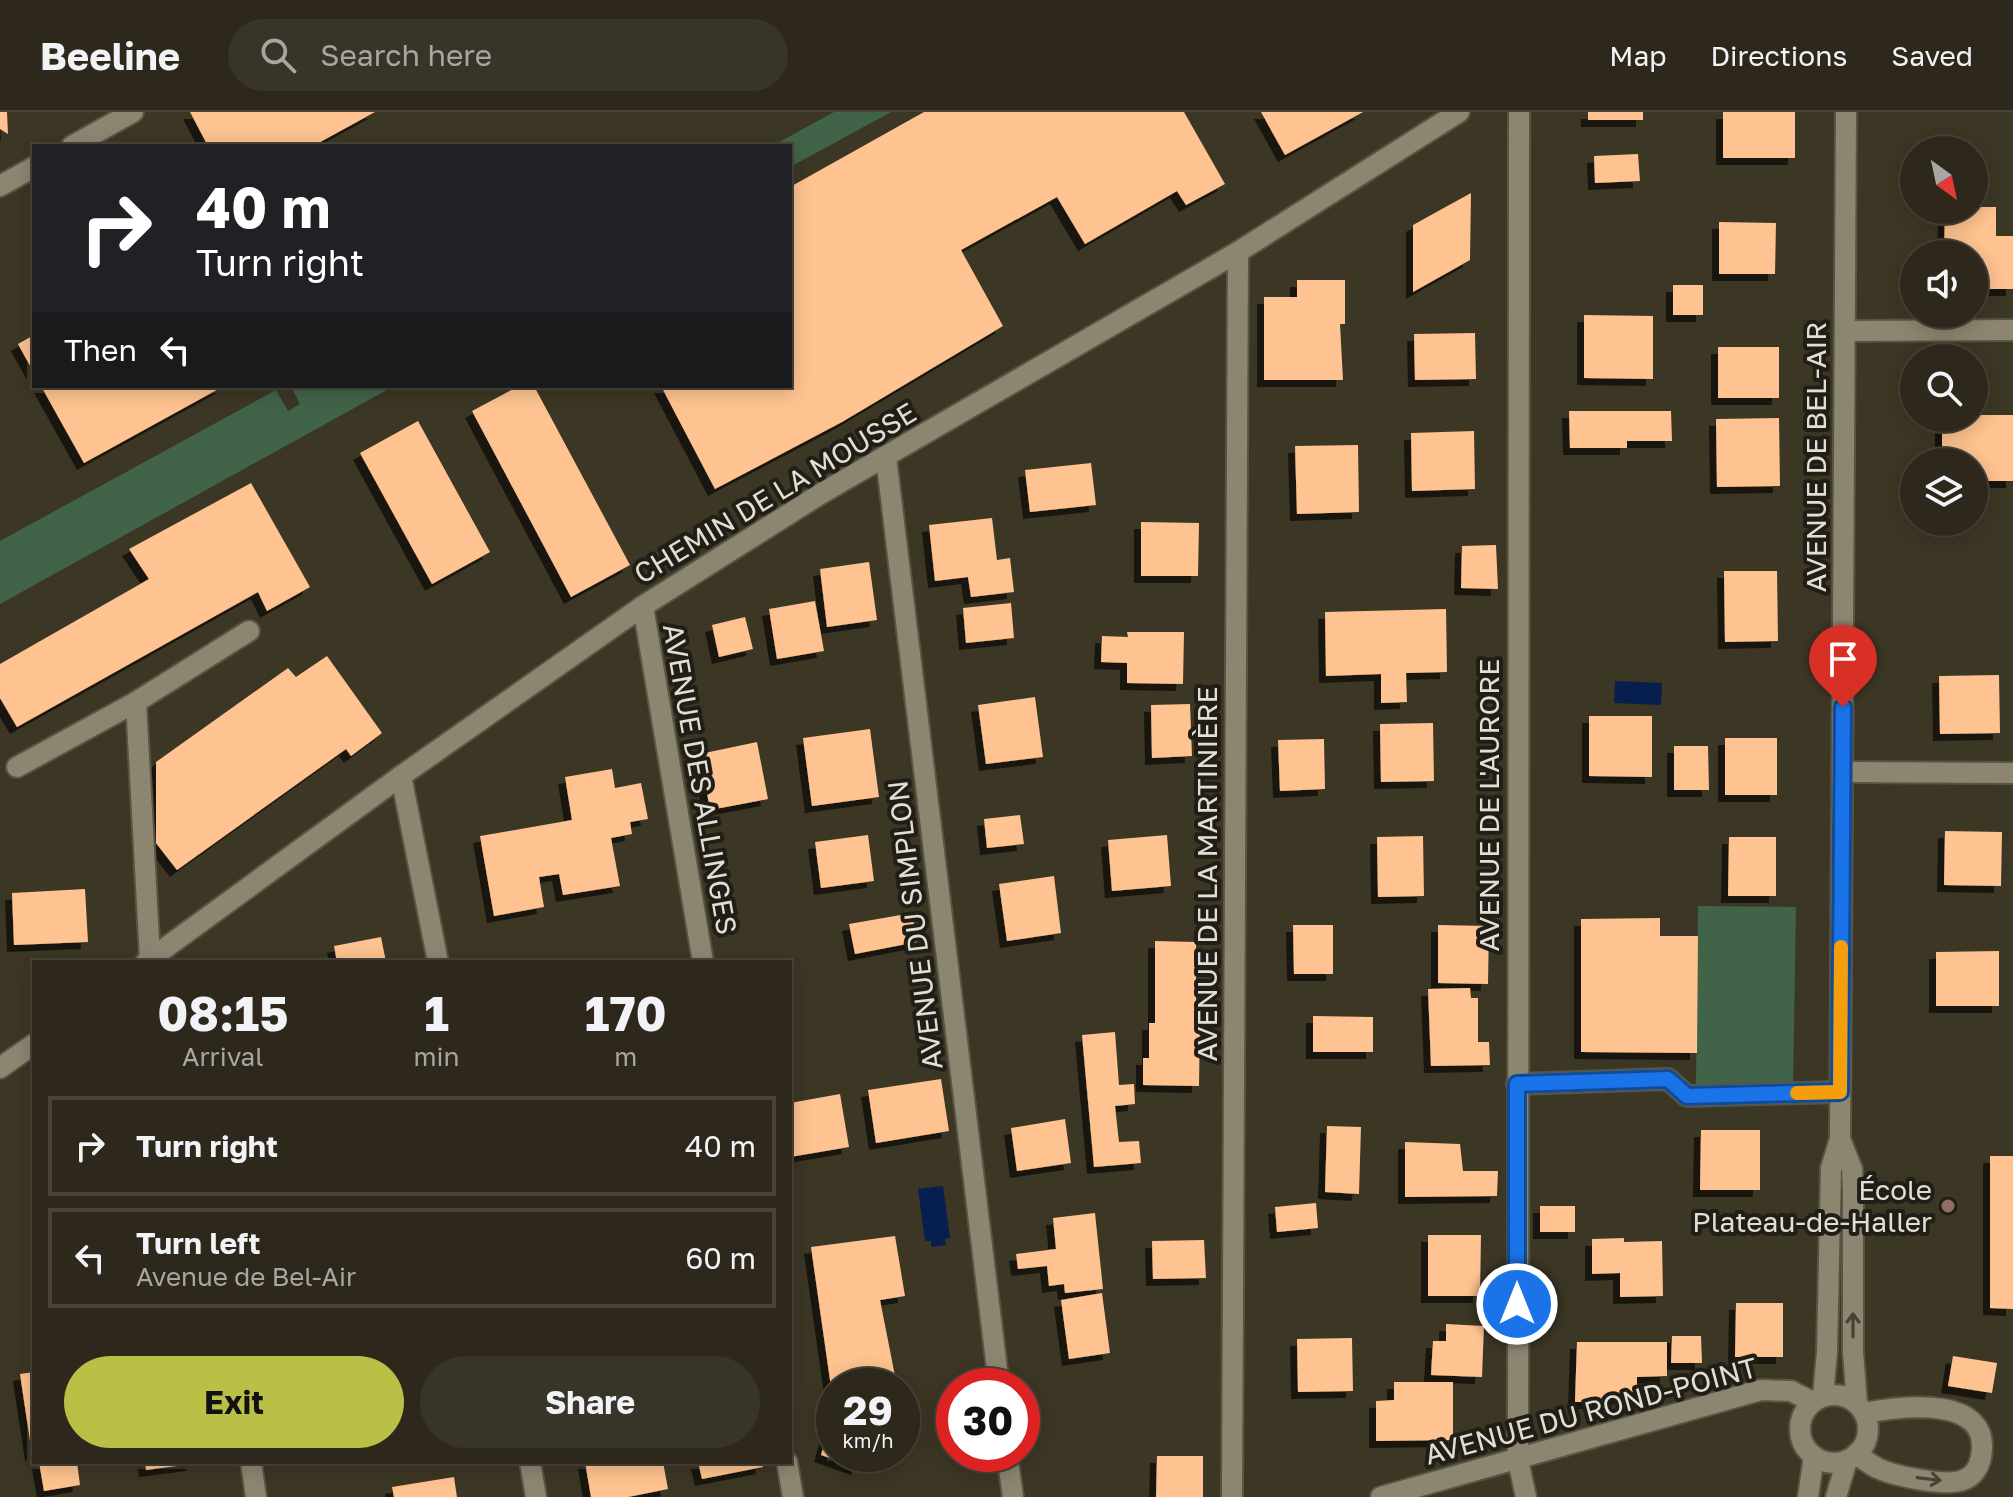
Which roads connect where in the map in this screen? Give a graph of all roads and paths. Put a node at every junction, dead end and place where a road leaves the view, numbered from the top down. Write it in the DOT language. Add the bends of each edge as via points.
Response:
graph roads {
  1 [pos="133,112"];
  2 [pos="1459,112"];
  3 [pos="1519,112"];
  4 [pos="1846,112"];
  5 [pos="76,144"];
  6 [pos="32,168"];
  7 [pos="0,186"];
  8 [pos="1238,252"];
  9 [pos="2013,330"];
  10 [pos="1846,331"];
  11 [pos="886,457"];
  12 [pos="643,606"];
  13 [pos="249,631"];
  14 [pos="136,702"];
  15 [pos="17,767"];
  16 [pos="1842,772"];
  17 [pos="2013,773"];
  18 [pos="401,776"];
  19 [pos="172,953"];
  20 [pos="148,960"];
  21 [pos="438,960"];
  22 [pos="703,960"];
  23 [pos="32,1045"];
  24 [pos="0,1068"];
  25 [pos="1517,1084"];
  26 [pos="1840,1092"];
  27 [pos="1840,1139"];
  28 [pos="997,1368"];
  29 [pos="1818,1399"];
  30 [pos="1860,1408"];
  31 [pos="1814,1456"];
  32 [pos="1852,1457"];
  33 [pos="1518,1460"];
  34 [pos="251,1464"];
  35 [pos="530,1464"];
  36 [pos="787,1464"];
  37 [pos="1010,1472"];
  38 [pos="256,1497"];
  39 [pos="536,1497"];
  40 [pos="793,1497"];
  41 [pos="1013,1497"];
  42 [pos="1232,1497"];
  43 [pos="1381,1497"];
  44 [pos="1526,1497"];
  45 [pos="1808,1497"];
  46 [pos="1836,1497"];
  1 -- 5 [label="street"];
  2 -- 8 [label="street, CHEMIN DE LA MOUSSE"];
  3 -- 25 [label="street, AVENUE DE L'AURORE"];
  4 -- 10 [label="street, AVENUE DE BEL-AIR"];
  6 -- 7 [label="street"];
  8 -- 11 [label="street, CHEMIN DE LA MOUSSE"];
  8 -- 42 [label="street, AVENUE DE LA MARTINIÈRE"];
  9 -- 10 [label="street"];
  10 -- 16 [label="street, AVENUE DE BEL-AIR"];
  11 -- 12 [label="street, CHEMIN DE LA MOUSSE"];
  11 -- 28 [label="street, AVENUE DU SIMPLON"];
  12 -- 18 [label="street, CHEMIN DE LA MOUSSE"];
  12 -- 22 [label="street, AVENUE DES ALLINGES"];
  13 -- 14 [label="street"];
  14 -- 15 [label="street"];
  14 -- 20 [label="street"];
  16 -- 17 [label="street"];
  16 -- 26 [label="street, AVENUE DE BEL-AIR"];
  18 -- 19 [label="street, CHEMIN DE LA MOUSSE"];
  18 -- 21 [label="street"];
  19 -- 20 [label="street, CHEMIN DE LA MOUSSE"];
  23 -- 24 [label="street"];
  25 -- 26 [label="street" via="1668,1079 1687,1096"];
  25 -- 33 [label="street, AVENUE DE L'AURORE"];
  26 -- 27 [label="street, AVENUE DE BEL-AIR"];
  27 -- 29 [label="street, AVENUE DE BEL-AIR" via="1831,1168 1827,1352"];
  30 -- 27 [label="street, AVENUE DE BEL-AIR, one-way" via="1853,1352 1852,1169"];
  29 -- 30 [label="street" via="1841,1395"];
  29 -- 31 [label="street, AVENUE DE BEL-AIR" via="1801,1423 1801,1436"];
  29 -- 33 [label="street, AVENUE DU ROND-POINT" via="1761,1390"];
  30 -- 32 [label="street, AVENUE DE BEL-AIR" via="1868,1422 1866,1440"];
  32 -- 30 [label="street, one-way" via="1901,1476 1950,1482 1964,1480 1979,1467 1982,1449 1972,1422 1954,1411"];
  31 -- 32 [label="street" via="1825,1461"];
  31 -- 45 [label="street, AVENUE DE BEL-AIR"];
  32 -- 46 [label="street, AVENUE DE BEL-AIR"];
  33 -- 43 [label="street, AVENUE DU ROND-POINT"];
  33 -- 44 [label="street, AVENUE DE L'AURORE"];
  34 -- 38 [label="street"];
  35 -- 39 [label="street"];
  36 -- 40 [label="street"];
  37 -- 41 [label="street"];
}
